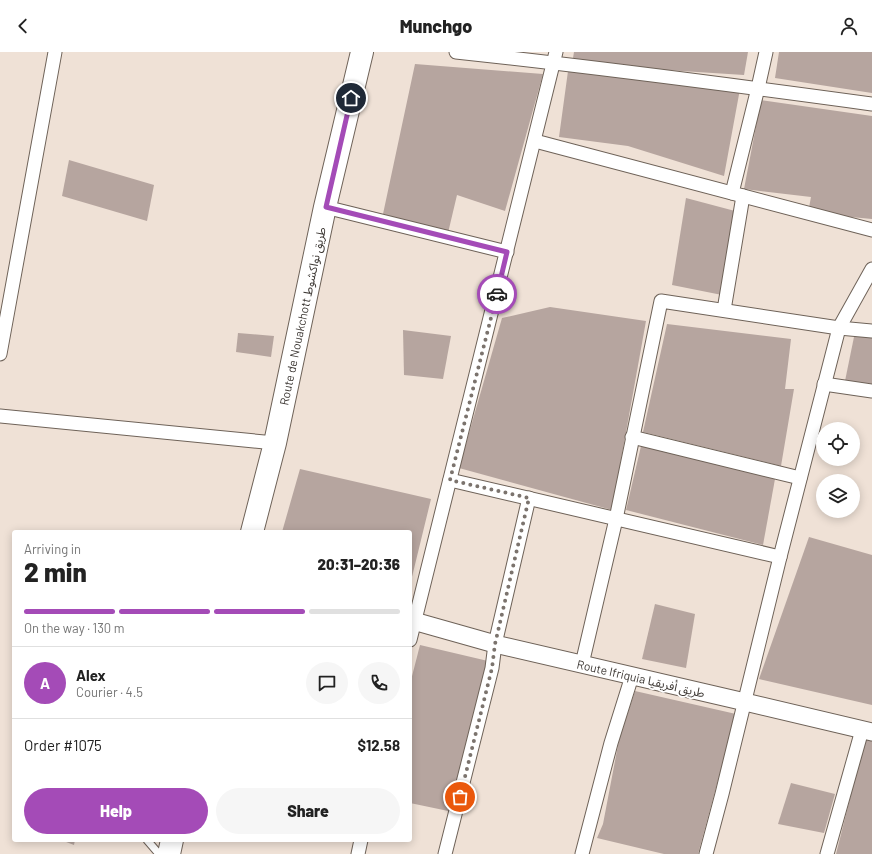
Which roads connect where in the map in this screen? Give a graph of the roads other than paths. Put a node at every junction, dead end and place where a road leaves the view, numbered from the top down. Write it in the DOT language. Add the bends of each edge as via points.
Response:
graph roads {
  1 [pos="55,52"];
  2 [pos="362,52"];
  3 [pos="456,52"];
  4 [pos="766,52"];
  5 [pos="555,57"];
  6 [pos="758,88"];
  7 [pos="872,104"];
  8 [pos="535,141"];
  9 [pos="738,194"];
  10 [pos="326,207"];
  11 [pos="872,230"];
  12 [pos="507,252"];
  13 [pos="872,269"];
  14 [pos="724,310"];
  15 [pos="838,328"];
  16 [pos="872,331"];
  17 [pos="0,354"];
  18 [pos="824,384"];
  19 [pos="872,391"];
  20 [pos="0,416"];
  21 [pos="632,437"];
  22 [pos="275,442"];
  23 [pos="800,478"];
  24 [pos="450,480"];
  25 [pos="529,498"];
  26 [pos="616,519"];
  27 [pos="253,530"];
  28 [pos="780,557"];
  29 [pos="412,621"];
  30 [pos="495,644"];
  31 [pos="582,664"];
  32 [pos="632,676"];
  33 [pos="745,702"];
  34 [pos="867,731"];
  35 [pos="149,842"];
  36 [pos="172,842"];
  37 [pos="361,842"];
  38 [pos="159,854"];
  39 [pos="169,854"];
  40 [pos="358,854"];
  41 [pos="445,854"];
  42 [pos="582,854"];
  43 [pos="706,854"];
  44 [pos="827,854"];
  1 -- 17 [label="street"];
  2 -- 10 [label="highway, Route de Nouakchott طريق نواكشوط"];
  3 -- 5 [label="street"];
  4 -- 6 [label="street"];
  5 -- 6 [label="street"];
  5 -- 8 [label="street"];
  6 -- 7 [label="street"];
  6 -- 9 [label="street"];
  8 -- 9 [label="street"];
  8 -- 12 [label="street"];
  9 -- 11 [label="street"];
  9 -- 14 [label="street"];
  10 -- 12 [label="street"];
  10 -- 22 [label="highway, Route de Nouakchott طريق نواكشوط"];
  12 -- 24 [label="street"];
  13 -- 15 [label="street"];
  14 -- 15 [label="street"];
  14 -- 21 [label="street" via="661,301"];
  15 -- 16 [label="street"];
  15 -- 18 [label="street"];
  18 -- 19 [label="street"];
  18 -- 23 [label="street"];
  20 -- 22 [label="street"];
  21 -- 23 [label="street"];
  21 -- 26 [label="street"];
  22 -- 27 [label="highway, Route de Nouakchott طريق نواكشوط"];
  23 -- 28 [label="street"];
  24 -- 25 [label="street"];
  24 -- 29 [label="street"];
  25 -- 26 [label="street"];
  25 -- 30 [label="street"];
  26 -- 28 [label="street"];
  26 -- 31 [label="street"];
  28 -- 33 [label="street"];
  29 -- 30 [label="street, Route Ifriquia طريق أفريقيا"];
  30 -- 31 [label="street, Route Ifriquia طريق أفريقيا"];
  30 -- 41 [label="street" via="492,668"];
  31 -- 32 [label="street, Route Ifriquia طريق أفريقيا"];
  32 -- 33 [label="street, Route Ifriquia طريق أفريقيا"];
  32 -- 42 [label="street" via="611,743"];
  33 -- 34 [label="street, Route Ifriquia طريق أفريقيا"];
  33 -- 43 [label="street"];
  34 -- 44 [label="street"];
  35 -- 38 [label="lane"];
  36 -- 39 [label="highway"];
  37 -- 40 [label="street"];
}
